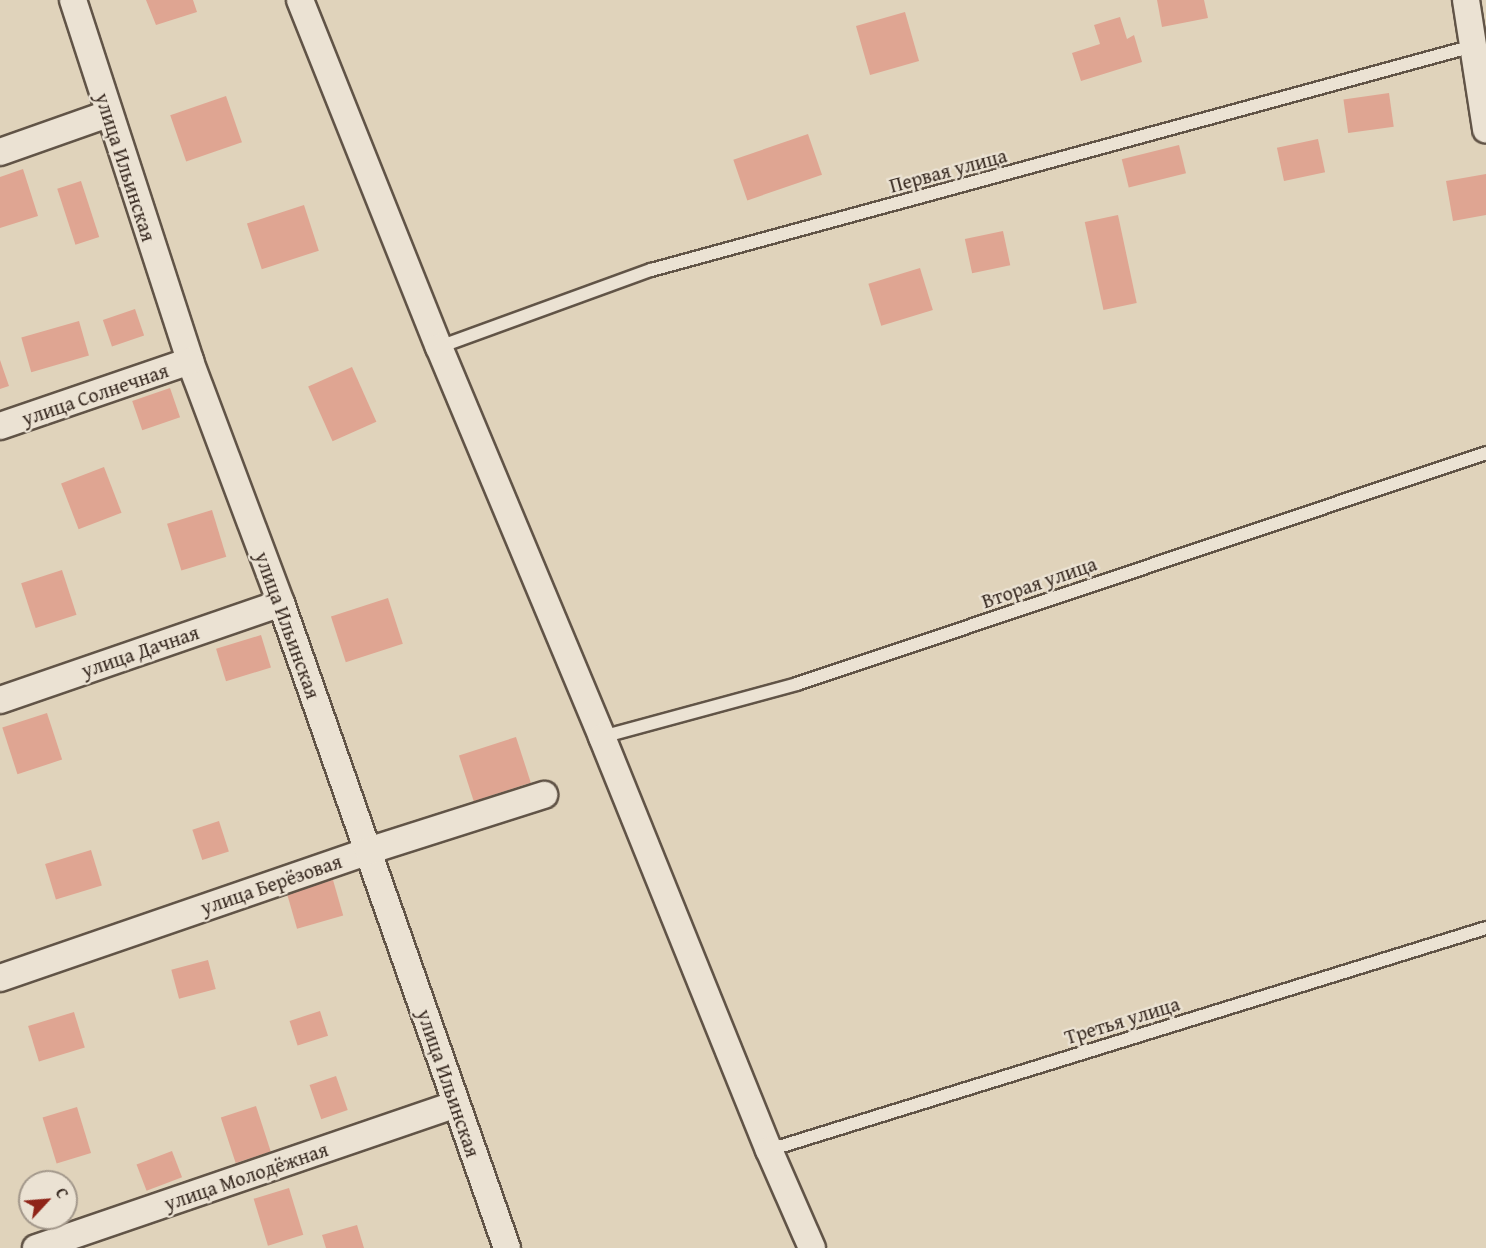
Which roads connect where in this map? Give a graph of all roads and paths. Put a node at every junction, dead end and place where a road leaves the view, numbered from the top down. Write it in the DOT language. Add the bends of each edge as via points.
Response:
graph roads {
  1 [pos="73,0"];
  2 [pos="300,0"];
  3 [pos="1466,0"];
  4 [pos="1473,46"];
  5 [pos="108,114"];
  6 [pos="1486,129"];
  7 [pos="0,152"];
  8 [pos="439,347"];
  9 [pos="190,361"];
  10 [pos="0,426"];
  11 [pos="1486,453"];
  12 [pos="280,603"];
  13 [pos="0,700"];
  14 [pos="602,737"];
  15 [pos="543,795"];
  16 [pos="368,851"];
  17 [pos="1486,928"];
  18 [pos="0,978"];
  19 [pos="456,1104"];
  20 [pos="769,1150"];
  21 [pos="36,1248"];
  22 [pos="507,1248"];
  23 [pos="812,1248"];
  1 -- 5 [label="street, улица Ильинская"];
  2 -- 8 [label="street"];
  3 -- 4 [label="street"];
  4 -- 6 [label="street"];
  4 -- 8 [label="lane, Первая улица" via="651,270"];
  5 -- 7 [label="street"];
  5 -- 9 [label="street, улица Ильинская"];
  8 -- 14 [label="street"];
  9 -- 10 [label="street, улица Солнечная"];
  9 -- 12 [label="street, улица Ильинская"];
  11 -- 14 [label="lane, Вторая улица" via="797,684"];
  12 -- 13 [label="street, улица Дачная"];
  12 -- 16 [label="street, улица Ильинская"];
  14 -- 20 [label="street"];
  15 -- 16 [label="street, улица Берёзовая"];
  16 -- 18 [label="street, улица Берёзовая"];
  16 -- 19 [label="street, улица Ильинская"];
  17 -- 20 [label="lane, Третья улица"];
  19 -- 21 [label="street, улица Молодёжная"];
  19 -- 22 [label="street, улица Ильинская"];
  20 -- 23 [label="street"];
}
